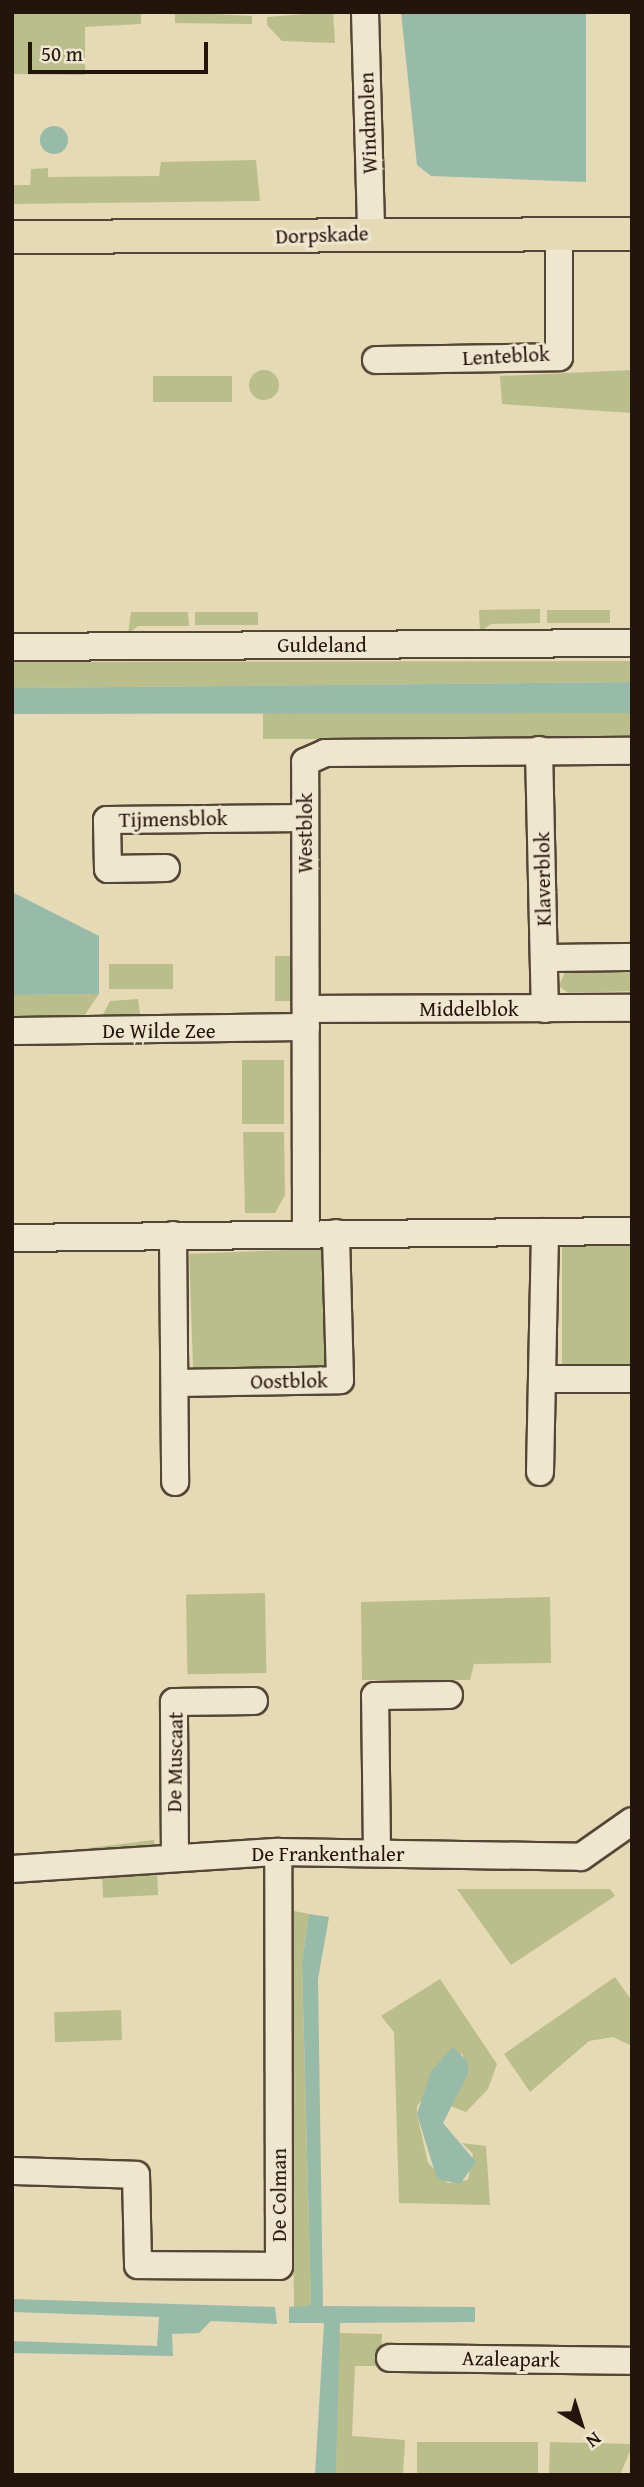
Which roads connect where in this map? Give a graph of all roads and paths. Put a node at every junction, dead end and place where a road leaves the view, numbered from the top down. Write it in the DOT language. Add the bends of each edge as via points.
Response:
graph roads {
  1 [pos="365,12"];
  2 [pos="372,233"];
  3 [pos="559,234"];
  4 [pos="632,234"];
  5 [pos="12,237"];
  6 [pos="376,360"];
  7 [pos="632,643"];
  8 [pos="12,647"];
  9 [pos="539,750"];
  10 [pos="632,751"];
  11 [pos="305,818"];
  12 [pos="166,868"];
  13 [pos="632,957"];
  14 [pos="544,958"];
  15 [pos="632,1008"];
  16 [pos="545,1009"];
  17 [pos="306,1018"];
  18 [pos="12,1031"];
  19 [pos="632,1231"];
  20 [pos="545,1232"];
  21 [pos="306,1233"];
  22 [pos="336,1233"];
  23 [pos="173,1235"];
  24 [pos="12,1238"];
  25 [pos="543,1379"];
  26 [pos="632,1379"];
  27 [pos="176,1383"];
  28 [pos="540,1472"];
  29 [pos="175,1482"];
  30 [pos="449,1695"];
  31 [pos="254,1701"];
  32 [pos="632,1821"];
  33 [pos="278,1852"];
  34 [pos="377,1853"];
  35 [pos="175,1858"];
  36 [pos="12,1869"];
  37 [pos="12,2171"];
  38 [pos="390,2358"];
  39 [pos="632,2361"];
  1 -- 2 [label="street, Windmolen"];
  2 -- 3 [label="main road, Dorpskade"];
  2 -- 5 [label="main road, Dorpskade"];
  3 -- 4 [label="main road, Dorpskade"];
  3 -- 6 [label="street, Lenteblok" via="559,357"];
  7 -- 8 [label="street, Guldeland"];
  9 -- 10 [label="street, Westblok"];
  9 -- 11 [label="street, Westblok" via="325,753 305,762"];
  9 -- 14 [label="street, Klaverblok"];
  11 -- 12 [label="street, Tijmensblok" via="107,820 108,869"];
  11 -- 17 [label="street, Westblok"];
  13 -- 14 [label="street"];
  14 -- 16 [label="street, Klaverblok"];
  15 -- 16 [label="street, Middelblok"];
  16 -- 17 [label="street, Middelblok"];
  17 -- 18 [label="street, De Wilde Zee" via="225,1031"];
  17 -- 21 [label="street, Westblok"];
  19 -- 20 [label="street"];
  20 -- 22 [label="street"];
  20 -- 25 [label="street"];
  21 -- 22 [label="street"];
  21 -- 23 [label="street"];
  22 -- 27 [label="street, Oostblok" via="340,1380"];
  23 -- 24 [label="street"];
  23 -- 27 [label="street"];
  25 -- 26 [label="street"];
  25 -- 28 [label="street"];
  27 -- 29 [label="street"];
  30 -- 34 [label="street" via="375,1696"];
  31 -- 35 [label="street, De Muscaat" via="174,1702"];
  32 -- 34 [label="street, De Frankenthaler" via="581,1857"];
  33 -- 34 [label="street, De Frankenthaler"];
  33 -- 35 [label="street, De Frankenthaler"];
  33 -- 37 [label="street, De Colman" via="279,2266 138,2265 136,2175"];
  35 -- 36 [label="street, De Frankenthaler"];
  38 -- 39 [label="street, Azaleapark"];
}
